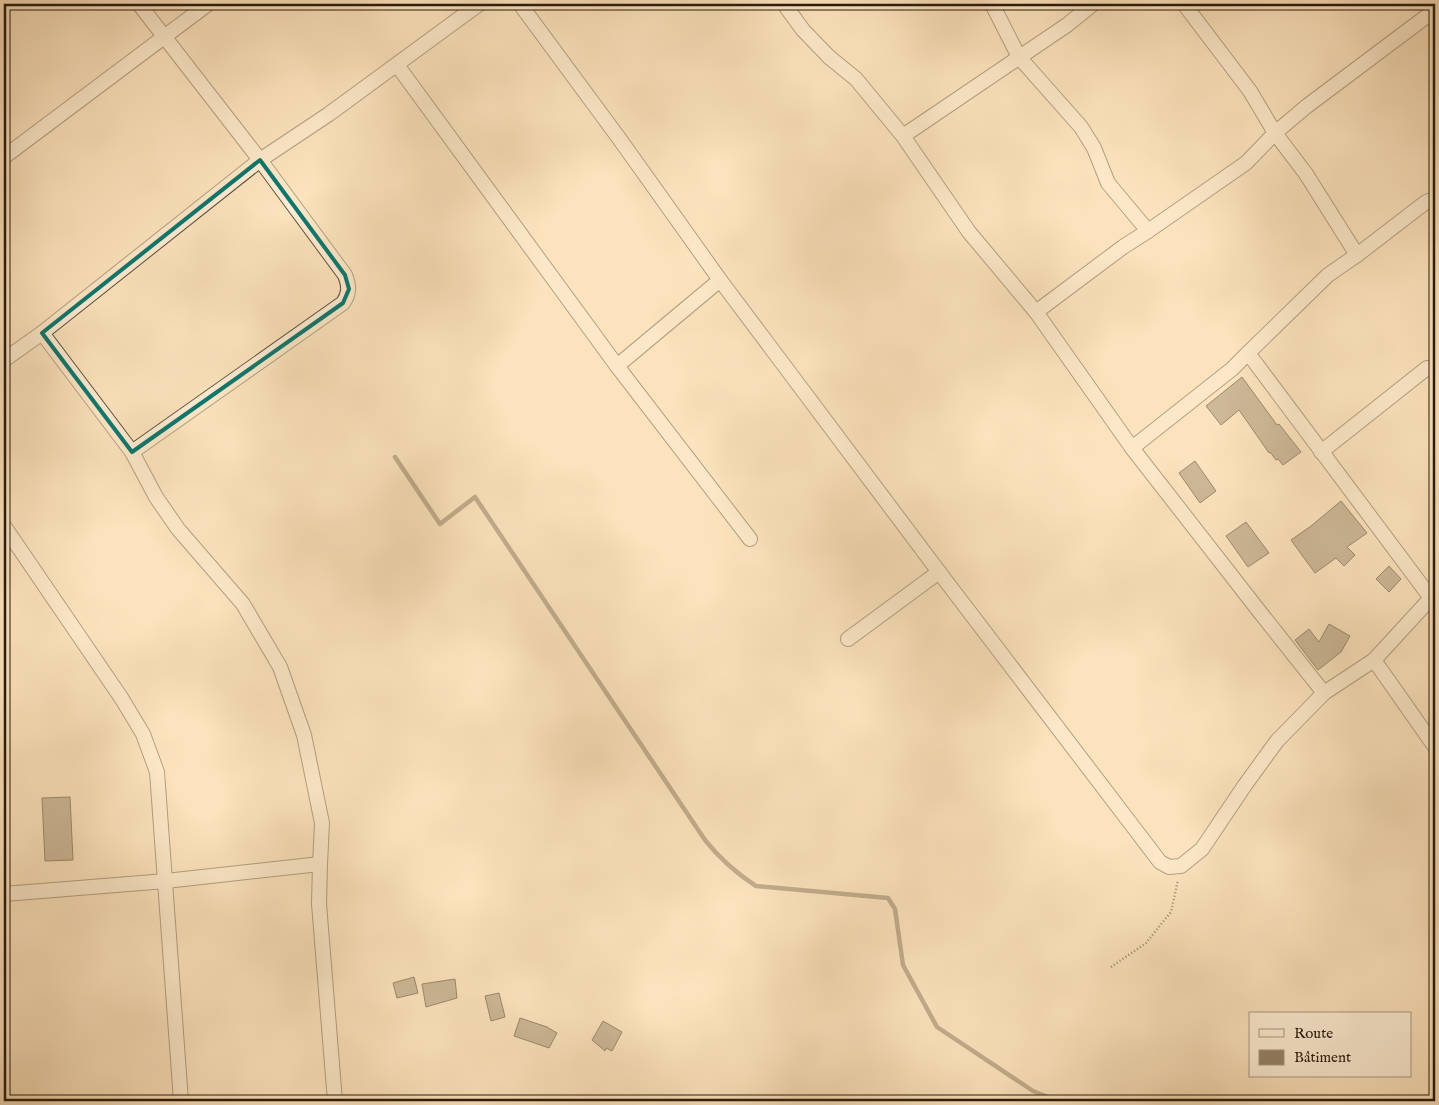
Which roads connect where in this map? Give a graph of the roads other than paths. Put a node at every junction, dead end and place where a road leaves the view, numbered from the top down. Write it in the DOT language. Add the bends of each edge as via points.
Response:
graph roads {
  1 [pos="140,4"];
  2 [pos="208,4"];
  3 [pos="479,4"];
  4 [pos="520,4"];
  5 [pos="784,4"];
  6 [pos="992,4"];
  7 [pos="1093,4"];
  8 [pos="1184,4"];
  9 [pos="1435,10"];
  10 [pos="165,36"];
  11 [pos="1020,57"];
  12 [pos="397,65"];
  13 [pos="1275,133"];
  14 [pos="903,136"];
  15 [pos="4,157"];
  16 [pos="260,160"];
  17 [pos="1435,199"];
  18 [pos="1148,231"];
  19 [pos="1357,255"];
  20 [pos="720,280"];
  21 [pos="1036,312"];
  22 [pos="42,332"];
  23 [pos="1248,353"];
  24 [pos="4,360"];
  25 [pos="617,366"];
  26 [pos="1427,368"];
  27 [pos="1132,448"];
  28 [pos="132,452"];
  29 [pos="1321,452"];
  30 [pos="4,526"];
  31 [pos="750,539"];
  32 [pos="939,572"];
  33 [pos="1433,596"];
  34 [pos="848,639"];
  35 [pos="1374,660"];
  36 [pos="1324,693"];
  37 [pos="1435,746"];
  38 [pos="320,864"];
  39 [pos="166,882"];
  40 [pos="4,894"];
  41 [pos="180,1101"];
  42 [pos="334,1101"];
  1 -- 10 [label="street"];
  2 -- 10 [label="street"];
  3 -- 12 [label="street"];
  4 -- 20 [label="street"];
  5 -- 14 [label="street" via="803,30 856,79"];
  6 -- 11 [label="street"];
  7 -- 11 [label="street"];
  8 -- 13 [label="street" via="1250,91"];
  9 -- 13 [label="street"];
  10 -- 15 [label="street"];
  10 -- 16 [label="street"];
  11 -- 14 [label="street"];
  11 -- 18 [label="street" via="1081,127 1094,148 1108,183"];
  12 -- 16 [label="street"];
  12 -- 25 [label="street"];
  13 -- 18 [label="street" via="1246,163"];
  13 -- 19 [label="street" via="1306,174"];
  14 -- 21 [label="street" via="969,232"];
  16 -- 22 [label="street"];
  16 -- 28 [label="street" via="345,275 349,289 347,297 344,303"];
  17 -- 19 [label="street" via="1426,202"];
  18 -- 21 [label="street"];
  19 -- 23 [label="street" via="1328,275"];
  20 -- 25 [label="street"];
  20 -- 32 [label="street"];
  21 -- 27 [label="street"];
  22 -- 24 [label="street"];
  22 -- 28 [label="street"];
  23 -- 27 [label="street"];
  23 -- 29 [label="street"];
  25 -- 31 [label="street"];
  26 -- 29 [label="street"];
  27 -- 36 [label="street"];
  28 -- 38 [label="street" via="156,498 178,529 243,604 280,667 304,735 322,823"];
  29 -- 33 [label="street"];
  30 -- 39 [label="street" via="143,734 158,772"];
  32 -- 34 [label="street"];
  32 -- 36 [label="street" via="1160,862 1169,867 1181,866 1202,850 1276,742"];
  33 -- 35 [label="street"];
  35 -- 36 [label="street"];
  35 -- 37 [label="street"];
  38 -- 39 [label="street"];
  38 -- 42 [label="street" via="319,904"];
  39 -- 40 [label="street"];
  39 -- 41 [label="street"];
}
